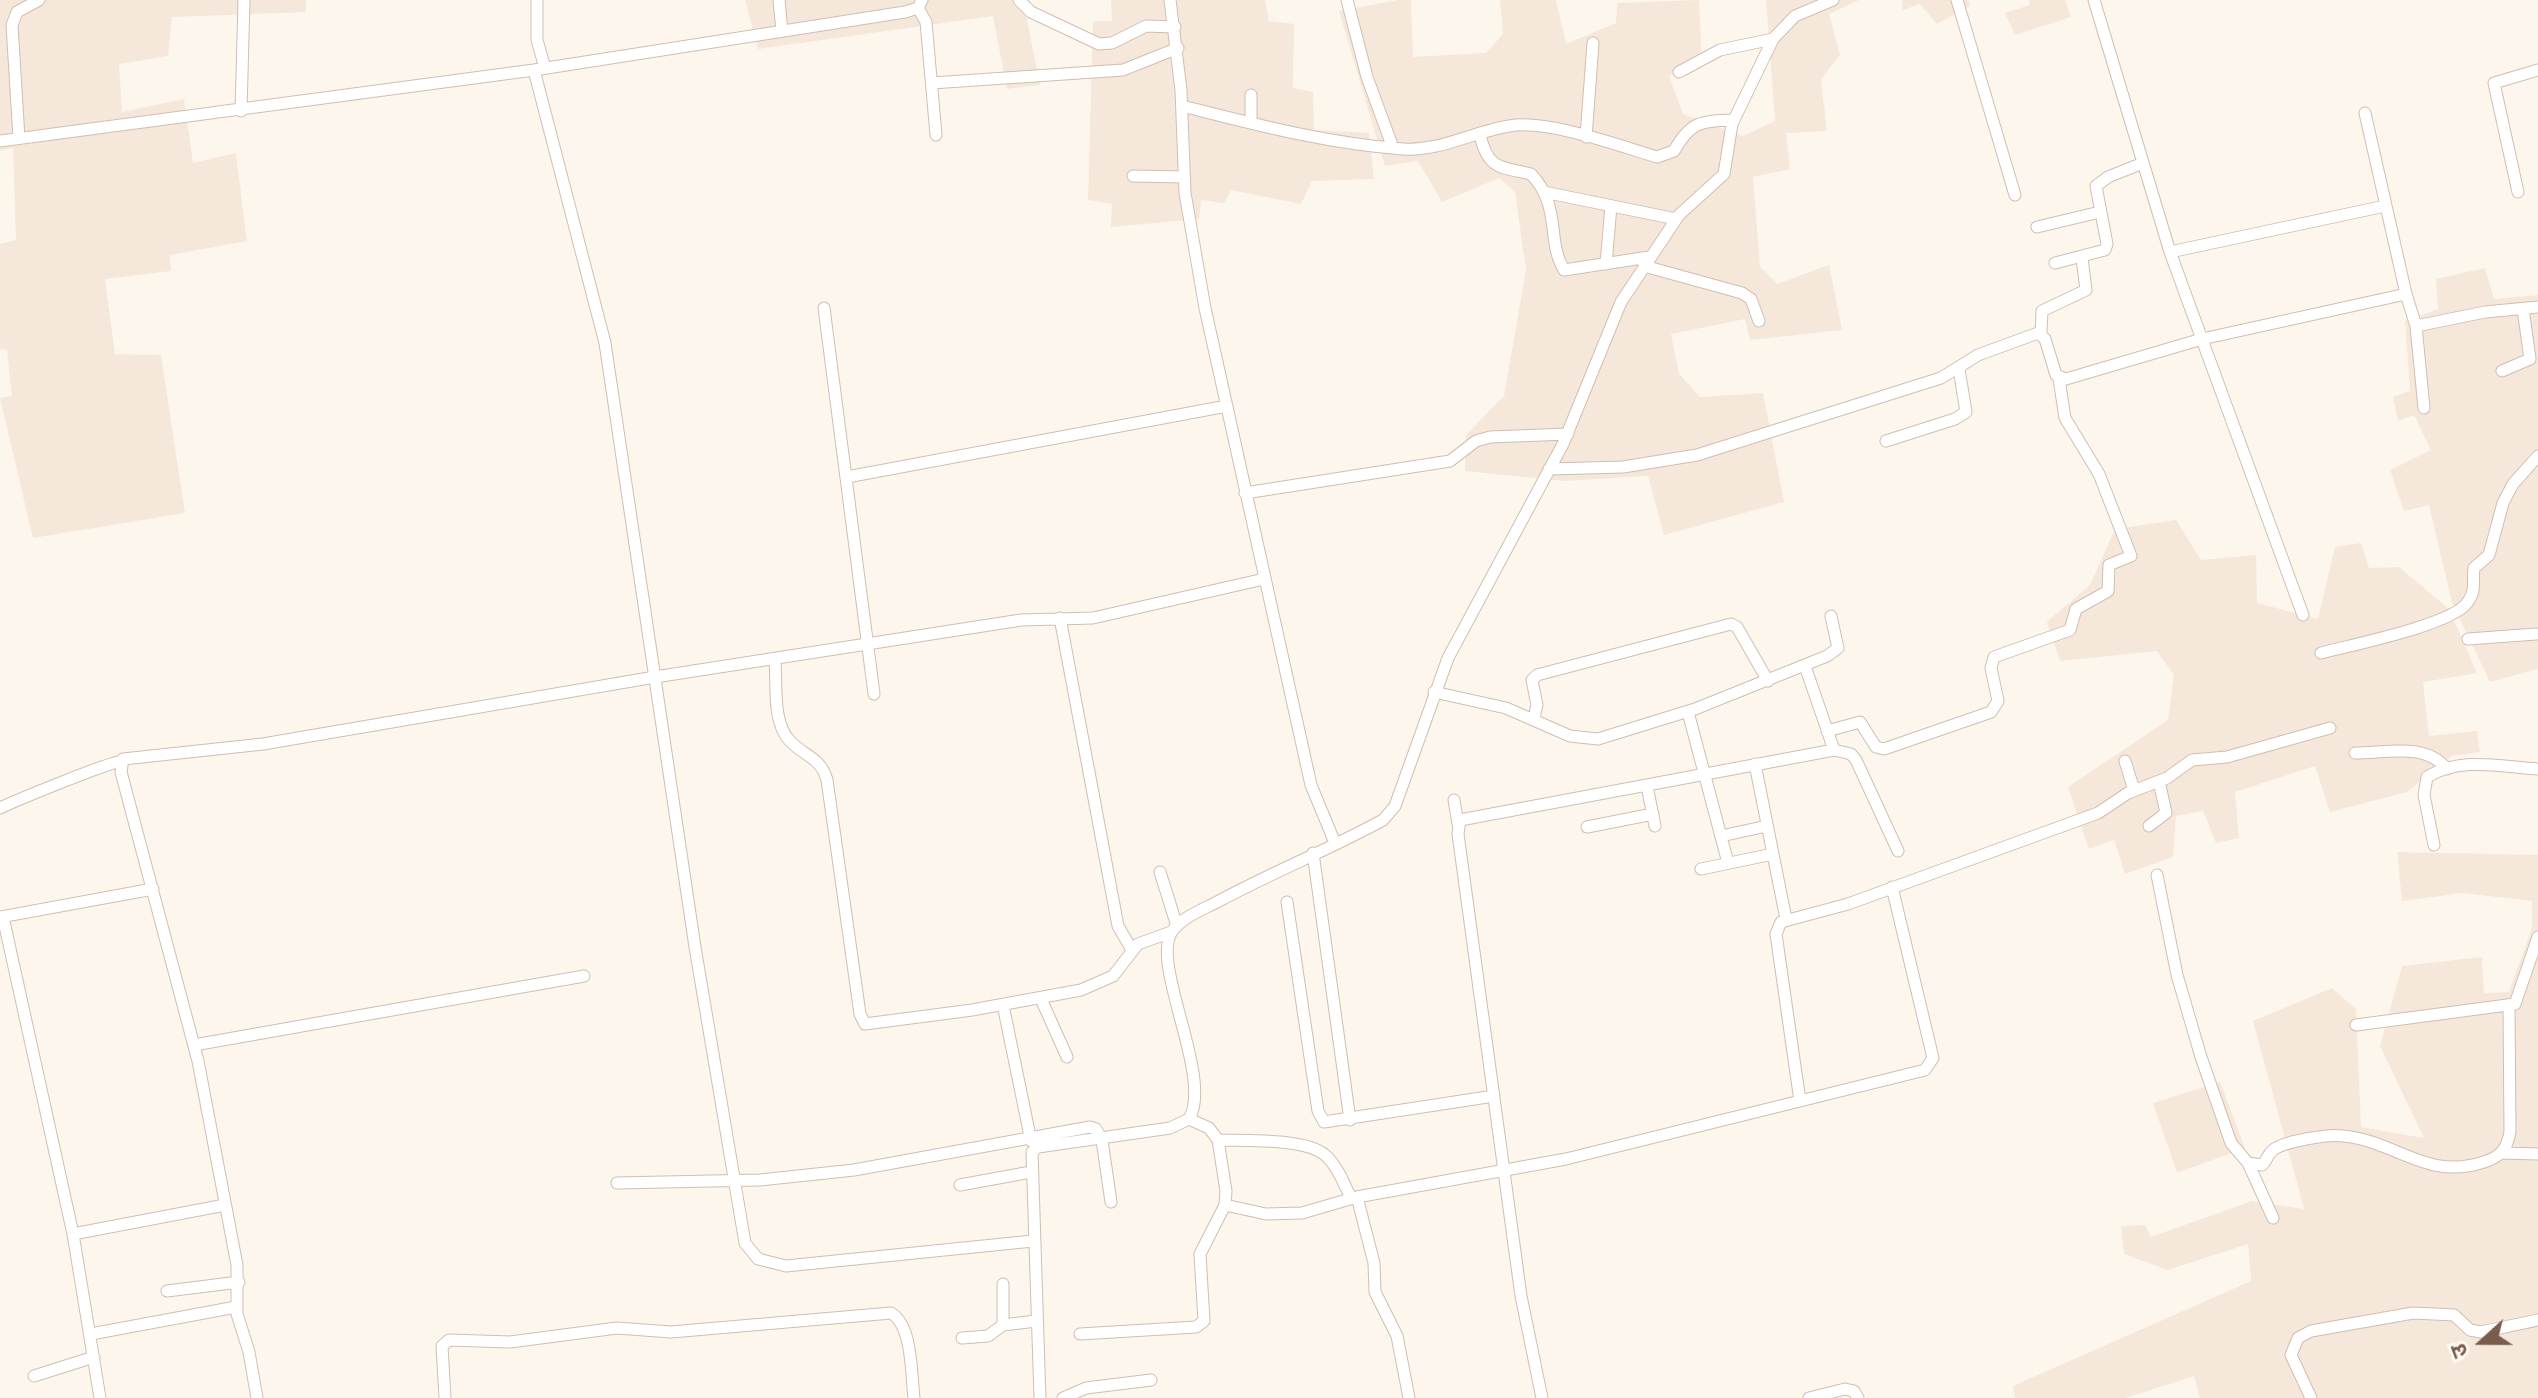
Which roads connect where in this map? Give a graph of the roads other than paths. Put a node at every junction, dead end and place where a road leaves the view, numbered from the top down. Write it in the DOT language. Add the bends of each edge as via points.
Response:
graph roads {
  1 [pos="39,0"];
  2 [pos="244,0"];
  3 [pos="537,0"];
  4 [pos="779,0"];
  5 [pos="1019,0"];
  6 [pos="1170,0"];
  7 [pos="1347,0"];
  8 [pos="1833,0"];
  9 [pos="1957,0"];
  10 [pos="2094,0"];
  11 [pos="920,4"];
  12 [pos="1175,27"];
  13 [pos="782,31"];
  14 [pos="1773,39"];
  15 [pos="1593,43"];
  16 [pos="1178,48"];
  17 [pos="539,69"];
  18 [pos="2538,70"];
  19 [pos="1679,72"];
  20 [pos="932,83"];
  21 [pos="1251,95"];
  22 [pos="1182,106"];
  23 [pos="241,111"];
  24 [pos="2365,113"];
  25 [pos="1734,120"];
  26 [pos="1251,123"];
  27 [pos="936,135"];
  28 [pos="1480,135"];
  29 [pos="1586,137"];
  30 [pos="19,138"];
  31 [pos="0,141"];
  32 [pos="1393,148"];
  33 [pos="2143,163"];
  34 [pos="1133,176"];
  35 [pos="1184,177"];
  36 [pos="1544,192"];
  37 [pos="2518,192"];
  38 [pos="2015,195"];
  39 [pos="1611,206"];
  40 [pos="2385,206"];
  41 [pos="2100,212"];
  42 [pos="1676,219"];
  43 [pos="2037,227"];
  44 [pos="2170,252"];
  45 [pos="2082,258"];
  46 [pos="1647,262"];
  47 [pos="2055,263"];
  48 [pos="1606,264"];
  49 [pos="2406,294"];
  50 [pos="2538,307"];
  51 [pos="824,308"];
  52 [pos="2523,309"];
  53 [pos="1759,321"];
  54 [pos="2416,326"];
  55 [pos="2041,333"];
  56 [pos="2202,339"];
  57 [pos="1959,369"];
  58 [pos="2502,371"];
  59 [pos="2059,379"];
  60 [pos="1227,406"];
  61 [pos="2424,408"];
  62 [pos="1568,434"];
  63 [pos="1886,441"];
  64 [pos="2538,456"];
  65 [pos="1549,469"];
  66 [pos="847,477"];
  67 [pos="1245,493"];
  68 [pos="1264,579"];
  69 [pos="2303,615"];
  70 [pos="1831,616"];
  71 [pos="1060,618"];
  72 [pos="2537,636"];
  73 [pos="2468,639"];
  74 [pos="868,644"];
  75 [pos="2321,653"];
  76 [pos="775,659"];
  77 [pos="1805,666"];
  78 [pos="655,677"];
  79 [pos="1768,681"];
  80 [pos="1434,692"];
  81 [pos="874,694"];
  82 [pos="1688,712"];
  83 [pos="1534,718"];
  84 [pos="2330,728"];
  85 [pos="1827,731"];
  86 [pos="1834,750"];
  87 [pos="2355,753"];
  88 [pos="2125,761"];
  89 [pos="120,762"];
  90 [pos="1755,764"];
  91 [pos="2447,769"];
  92 [pos="2538,769"];
  93 [pos="1706,774"];
  94 [pos="2159,781"];
  95 [pos="1647,786"];
  96 [pos="2134,790"];
  97 [pos="1454,800"];
  98 [pos="0,808"];
  99 [pos="1458,824"];
  100 [pos="1767,826"];
  101 [pos="2149,826"];
  102 [pos="1587,827"];
  103 [pos="1721,836"];
  104 [pos="1335,843"];
  105 [pos="2434,845"];
  106 [pos="1898,851"];
  107 [pos="1313,853"];
  108 [pos="1773,854"];
  109 [pos="1728,863"];
  110 [pos="1701,869"];
  111 [pos="1160,872"];
  112 [pos="2157,875"];
  113 [pos="1892,887"];
  114 [pos="153,889"];
  115 [pos="1287,902"];
  116 [pos="2,917"];
  117 [pos="1786,919"];
  118 [pos="1174,929"];
  119 [pos="2538,937"];
  120 [pos="1132,950"];
  121 [pos="584,976"];
  122 [pos="1041,999"];
  123 [pos="1003,1005"];
  124 [pos="2509,1006"];
  125 [pos="2356,1025"];
  126 [pos="194,1045"];
  127 [pos="1067,1057"];
  128 [pos="1494,1096"];
  129 [pos="1800,1101"];
  130 [pos="1189,1119"];
  131 [pos="1350,1120"];
  132 [pos="1030,1136"];
  133 [pos="1102,1140"];
  134 [pos="1218,1140"];
  135 [pos="1034,1149"];
  136 [pos="2502,1153"];
  137 [pos="2538,1154"];
  138 [pos="2248,1163"];
  139 [pos="1031,1172"];
  140 [pos="1504,1173"];
  141 [pos="735,1180"];
  142 [pos="617,1183"];
  143 [pos="960,1185"];
  144 [pos="1354,1197"];
  145 [pos="1111,1202"];
  146 [pos="225,1205"];
  147 [pos="1225,1205"];
  148 [pos="2273,1218"];
  149 [pos="73,1234"];
  150 [pos="1033,1241"];
  151 [pos="239,1282"];
  152 [pos="1003,1284"];
  153 [pos="167,1291"];
  154 [pos="236,1307"];
  155 [pos="2538,1320"];
  156 [pos="1036,1321"];
  157 [pos="1003,1325"];
  158 [pos="91,1334"];
  159 [pos="1080,1334"];
  160 [pos="962,1338"];
  161 [pos="94,1357"];
  162 [pos="34,1376"];
  163 [pos="1151,1380"];
  164 [pos="1124,1383"];
  165 [pos="100,1398"];
  166 [pos="257,1398"];
  167 [pos="445,1398"];
  168 [pos="914,1398"];
  169 [pos="1040,1398"];
  170 [pos="1063,1398"];
  171 [pos="1126,1398"];
  172 [pos="1409,1398"];
  173 [pos="1542,1398"];
  174 [pos="1809,1398"];
  175 [pos="1858,1398"];
  176 [pos="2311,1398"];
  1 -- 30 [label="street" via="17,12 12,25"];
  2 -- 23 [label="street"];
  3 -- 17 [label="street"];
  4 -- 13 [label="street"];
  5 -- 12 [label="street" via="1031,12 1099,44 1117,42 1146,26"];
  6 -- 12 [label="street"];
  7 -- 32 [label="street"];
  8 -- 14 [label="street" via="1795,16"];
  9 -- 38 [label="street"];
  10 -- 33 [label="street"];
  11 -- 13 [label="street"];
  11 -- 20 [label="street"];
  12 -- 16 [label="street"];
  13 -- 17 [label="street"];
  14 -- 19 [label="street" via="1720,50"];
  14 -- 25 [label="street"];
  15 -- 29 [label="street"];
  16 -- 20 [label="street" via="1123,70"];
  16 -- 22 [label="street"];
  17 -- 23 [label="street"];
  17 -- 78 [label="street" via="605,343"];
  18 -- 37 [label="street" via="2494,83"];
  20 -- 27 [label="street"];
  21 -- 26 [label="street"];
  22 -- 26 [label="street"];
  22 -- 35 [label="street"];
  23 -- 30 [label="street"];
  24 -- 40 [label="street"];
  25 -- 29 [label="street" via="1690,128 1674,151 1662,157"];
  25 -- 42 [label="street" via="1724,174"];
  26 -- 32 [label="street"];
  28 -- 29 [label="street" via="1514,125"];
  28 -- 32 [label="street" via="1432,148"];
  28 -- 36 [label="street" via="1488,158 1509,172 1531,174"];
  30 -- 31 [label="street"];
  33 -- 41 [label="street" via="2099,182"];
  33 -- 44 [label="street"];
  34 -- 35 [label="street"];
  35 -- 60 [label="street"];
  36 -- 39 [label="street"];
  36 -- 48 [label="street" via="1553,212 1562,268"];
  39 -- 42 [label="street"];
  39 -- 48 [label="street"];
  40 -- 44 [label="street"];
  40 -- 49 [label="street"];
  41 -- 43 [label="street"];
  41 -- 45 [label="street" via="2107,248"];
  42 -- 46 [label="street"];
  44 -- 56 [label="street"];
  45 -- 47 [label="street"];
  45 -- 55 [label="street" via="2086,290 2042,311"];
  46 -- 48 [label="street"];
  46 -- 53 [label="street" via="1742,293 1751,299"];
  46 -- 62 [label="street" via="1610,323"];
  49 -- 54 [label="street"];
  49 -- 56 [label="street"];
  50 -- 52 [label="street"];
  51 -- 66 [label="street"];
  52 -- 54 [label="street"];
  52 -- 58 [label="street" via="2530,359"];
  54 -- 61 [label="street"];
  55 -- 57 [label="street" via="1978,355"];
  55 -- 59 [label="street"];
  56 -- 59 [label="street"];
  56 -- 69 [label="street"];
  57 -- 63 [label="street" via="1966,412"];
  57 -- 65 [label="street" via="1697,455 1623,467"];
  59 -- 85 [label="street" via="2065,418 2099,474 2131,556 2109,565 2108,591 2076,609 2070,630 1994,657 1998,701 1991,712 1884,749 1876,747 1860,722"];
  60 -- 66 [label="street"];
  60 -- 67 [label="street"];
  62 -- 65 [label="street"];
  62 -- 67 [label="street" via="1490,437 1450,461"];
  64 -- 75 [label="street" via="2523,469 2503,503 2489,555 2473,571 2474,592 2465,606 2443,619"];
  65 -- 80 [label="street"];
  66 -- 74 [label="street"];
  67 -- 68 [label="street"];
  68 -- 71 [label="street" via="1093,618"];
  68 -- 104 [label="street" via="1311,785"];
  70 -- 77 [label="street" via="1838,648"];
  71 -- 74 [label="street"];
  71 -- 120 [label="street" via="1118,926"];
  72 -- 73 [label="street"];
  74 -- 76 [label="street"];
  74 -- 81 [label="street"];
  76 -- 78 [label="street"];
  76 -- 123 [label="street" via="784,732 820,763 827,780 862,1020 877,1024"];
  77 -- 79 [label="street"];
  77 -- 85 [label="street"];
  78 -- 89 [label="street" via="263,744"];
  78 -- 141 [label="street"];
  79 -- 82 [label="street"];
  79 -- 83 [label="street" via="1737,627 1726,624 1537,675 1532,680"];
  80 -- 83 [label="street"];
  80 -- 104 [label="street" via="1395,806 1383,820"];
  82 -- 83 [label="street" via="1598,739 1570,736"];
  82 -- 93 [label="street"];
  84 -- 94 [label="street" via="2241,754 2192,760"];
  85 -- 86 [label="street"];
  86 -- 90 [label="street"];
  86 -- 106 [label="street" via="1856,760"];
  87 -- 91 [label="street" via="2425,752"];
  88 -- 96 [label="street"];
  89 -- 98 [label="street"];
  89 -- 114 [label="street"];
  90 -- 93 [label="street"];
  90 -- 100 [label="street"];
  91 -- 92 [label="street" via="2489,763"];
  91 -- 105 [label="street" via="2427,777 2424,786"];
  93 -- 95 [label="street"];
  93 -- 103 [label="street"];
  94 -- 96 [label="street"];
  94 -- 101 [label="street" via="2166,813"];
  95 -- 99 [label="street" via="1469,816"];
  95 -- 102 [label="street" via="1654,820"];
  96 -- 113 [label="street" via="2098,813"];
  97 -- 99 [label="street"];
  99 -- 128 [label="street"];
  100 -- 103 [label="street"];
  100 -- 108 [label="street"];
  103 -- 109 [label="street"];
  104 -- 107 [label="street"];
  107 -- 118 [label="street"];
  107 -- 131 [label="street"];
  108 -- 109 [label="street"];
  108 -- 117 [label="street"];
  109 -- 110 [label="street"];
  111 -- 118 [label="street"];
  112 -- 138 [label="street" via="2177,975 2201,1057 2231,1143"];
  113 -- 117 [label="street"];
  113 -- 129 [label="street" via="1932,1063 1902,1077"];
  114 -- 116 [label="street"];
  114 -- 126 [label="street"];
  115 -- 131 [label="street" via="1318,1111 1327,1123"];
  116 -- 149 [label="street"];
  117 -- 129 [label="street" via="1776,934"];
  118 -- 120 [label="street"];
  118 -- 130 [label="street" via="1169,962 1194,1092"];
  119 -- 124 [label="street" via="2517,999"];
  120 -- 122 [label="street" via="1113,976"];
  121 -- 126 [label="street"];
  122 -- 123 [label="street"];
  122 -- 127 [label="street"];
  123 -- 132 [label="street"];
  124 -- 125 [label="street"];
  124 -- 136 [label="street" via="2510,1132"];
  126 -- 146 [label="street"];
  128 -- 131 [label="street"];
  128 -- 140 [label="street"];
  129 -- 140 [label="street"];
  130 -- 133 [label="street" via="1170,1128"];
  130 -- 134 [label="street" via="1209,1128"];
  132 -- 133 [label="street" via="1090,1127"];
  132 -- 135 [label="street"];
  132 -- 141 [label="street" via="854,1170"];
  133 -- 135 [label="street"];
  133 -- 145 [label="street"];
  134 -- 144 [label="street" via="1319,1151"];
  134 -- 147 [label="street"];
  135 -- 139 [label="street"];
  136 -- 137 [label="street"];
  136 -- 138 [label="street" via="2464,1169 2447,1170 2360,1139 2333,1136 2277,1148 2262,1165"];
  138 -- 148 [label="street"];
  139 -- 143 [label="street"];
  139 -- 150 [label="street"];
  140 -- 144 [label="street"];
  140 -- 173 [label="street"];
  141 -- 142 [label="street"];
  141 -- 150 [label="street" via="745,1243 758,1259 771,1264 796,1266"];
  144 -- 147 [label="street" via="1291,1215"];
  144 -- 172 [label="street" via="1374,1263 1375,1292 1397,1336"];
  146 -- 149 [label="street"];
  146 -- 151 [label="street"];
  147 -- 159 [label="street" via="1200,1254 1202,1324"];
  149 -- 158 [label="street"];
  150 -- 156 [label="street"];
  151 -- 153 [label="street"];
  151 -- 154 [label="street"];
  152 -- 157 [label="street"];
  154 -- 158 [label="street"];
  154 -- 166 [label="street"];
  155 -- 176 [label="street" via="2481,1332 2470,1330 2454,1315 2413,1313 2311,1331 2298,1338 2291,1355"];
  156 -- 157 [label="street"];
  156 -- 169 [label="street"];
  157 -- 160 [label="street" via="988,1336"];
  158 -- 161 [label="street"];
  161 -- 162 [label="street"];
  161 -- 165 [label="street"];
  163 -- 164 [label="street"];
  164 -- 170 [label="street" via="1078,1390"];
  164 -- 171 [label="street"];
  167 -- 168 [label="street" via="442,1346 449,1340 510,1342 617,1328 671,1332 891,1313 903,1329"];
  174 -- 175 [label="street" via="1845,1389"];
}
